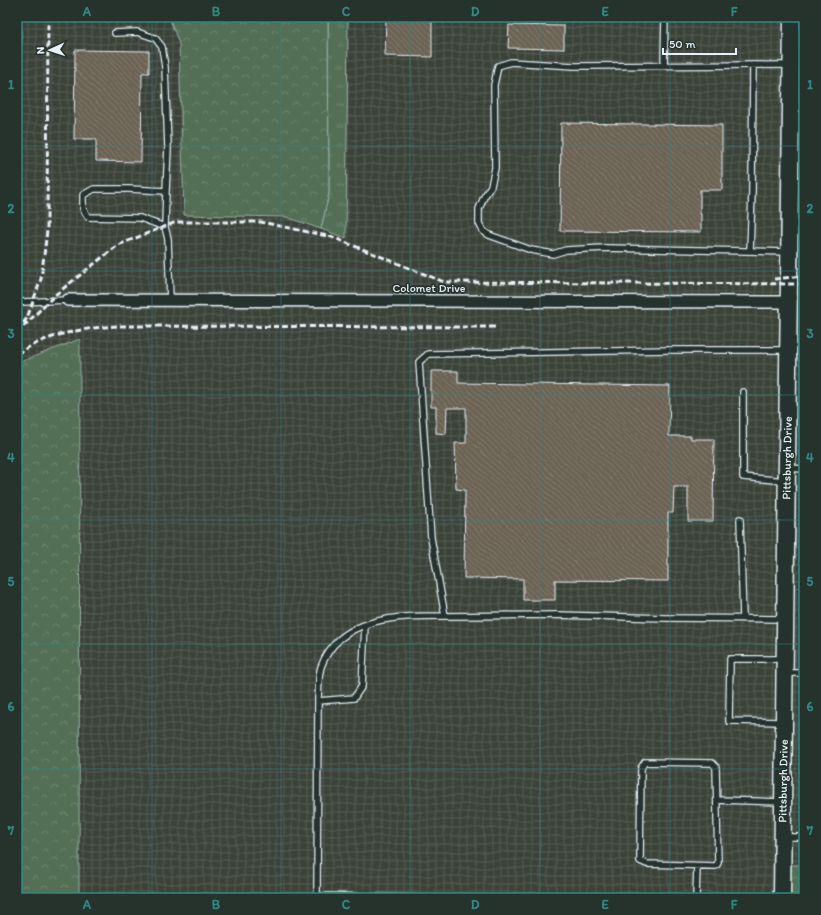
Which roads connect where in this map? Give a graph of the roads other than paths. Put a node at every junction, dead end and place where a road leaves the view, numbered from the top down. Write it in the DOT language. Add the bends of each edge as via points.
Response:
graph roads {
  1 [pos="665,17"];
  2 [pos="792,17"];
  3 [pos="115,33"];
  4 [pos="664,65"];
  5 [pos="754,65"];
  6 [pos="792,65"];
  7 [pos="798,108"];
  8 [pos="166,191"];
  9 [pos="165,227"];
  10 [pos="750,251"];
  11 [pos="790,252"];
  12 [pos="17,300"];
  13 [pos="68,300"];
  14 [pos="170,300"];
  15 [pos="789,302"];
  16 [pos="789,350"];
  17 [pos="743,392"];
  18 [pos="804,469"];
  19 [pos="787,475"];
  20 [pos="740,519"];
  21 [pos="445,616"];
  22 [pos="743,619"];
  23 [pos="785,620"];
  24 [pos="365,625"];
  25 [pos="785,666"];
  26 [pos="804,673"];
  27 [pos="318,701"];
  28 [pos="784,722"];
  29 [pos="717,800"];
  30 [pos="783,802"];
  31 [pos="783,837"];
  32 [pos="804,837"];
  33 [pos="697,866"];
  34 [pos="316,897"];
  35 [pos="419,898"];
  36 [pos="696,898"];
  37 [pos="782,898"];
  1 -- 4 [label="lane"];
  2 -- 6 [label="street, Pittsburgh Drive"];
  3 -- 8 [label="lane" via="137,32 155,38 162,47 168,147"];
  4 -- 5 [label="lane"];
  4 -- 10 [label="lane" via="574,66 511,62 498,66 494,85 495,168 491,186 479,209 479,223 484,231 496,239 553,254 566,250 605,248"];
  5 -- 6 [label="lane"];
  5 -- 10 [label="lane"];
  6 -- 7 [label="street, Pittsburgh Drive"];
  7 -- 11 [label="street, Pittsburgh Drive"];
  8 -- 9 [label="lane"];
  8 -- 9 [label="lane" via="94,189 82,195 83,209 88,217 140,218"];
  9 -- 14 [label="lane" via="168,239"];
  10 -- 11 [label="lane"];
  11 -- 15 [label="street, Pittsburgh Drive"];
  12 -- 13 [label="lane"];
  13 -- 14 [label="street, Colomet Drive"];
  14 -- 15 [label="street, Colomet Drive"];
  15 -- 16 [label="street, Pittsburgh Drive"];
  16 -- 19 [label="street, Pittsburgh Drive"];
  16 -- 21 [label="lane" via="428,354 419,362 419,368 431,538"];
  17 -- 19 [label="lane" via="743,477"];
  18 -- 19 [label="lane"];
  19 -- 23 [label="street, Pittsburgh Drive"];
  20 -- 22 [label="lane"];
  21 -- 22 [label="lane" via="557,615"];
  21 -- 24 [label="lane" via="412,616"];
  22 -- 23 [label="lane"];
  23 -- 25 [label="street, Pittsburgh Drive"];
  24 -- 27 [label="lane" via="348,632 333,645 321,668"];
  24 -- 27 [label="lane" via="362,686 354,698"];
  25 -- 26 [label="lane"];
  25 -- 28 [label="street, Pittsburgh Drive"];
  25 -- 28 [label="lane" via="730,659 729,721"];
  27 -- 34 [label="lane"];
  28 -- 30 [label="street, Pittsburgh Drive"];
  29 -- 30 [label="lane"];
  29 -- 33 [label="lane" via="718,863 716,866"];
  29 -- 33 [label="lane" via="716,767 712,763 646,762 641,768 640,861 647,864"];
  30 -- 31 [label="street, Pittsburgh Drive"];
  31 -- 32 [label="lane"];
  31 -- 37 [label="street, Pittsburgh Drive"];
  33 -- 36 [label="lane"];
  34 -- 35 [label="lane"];
}
